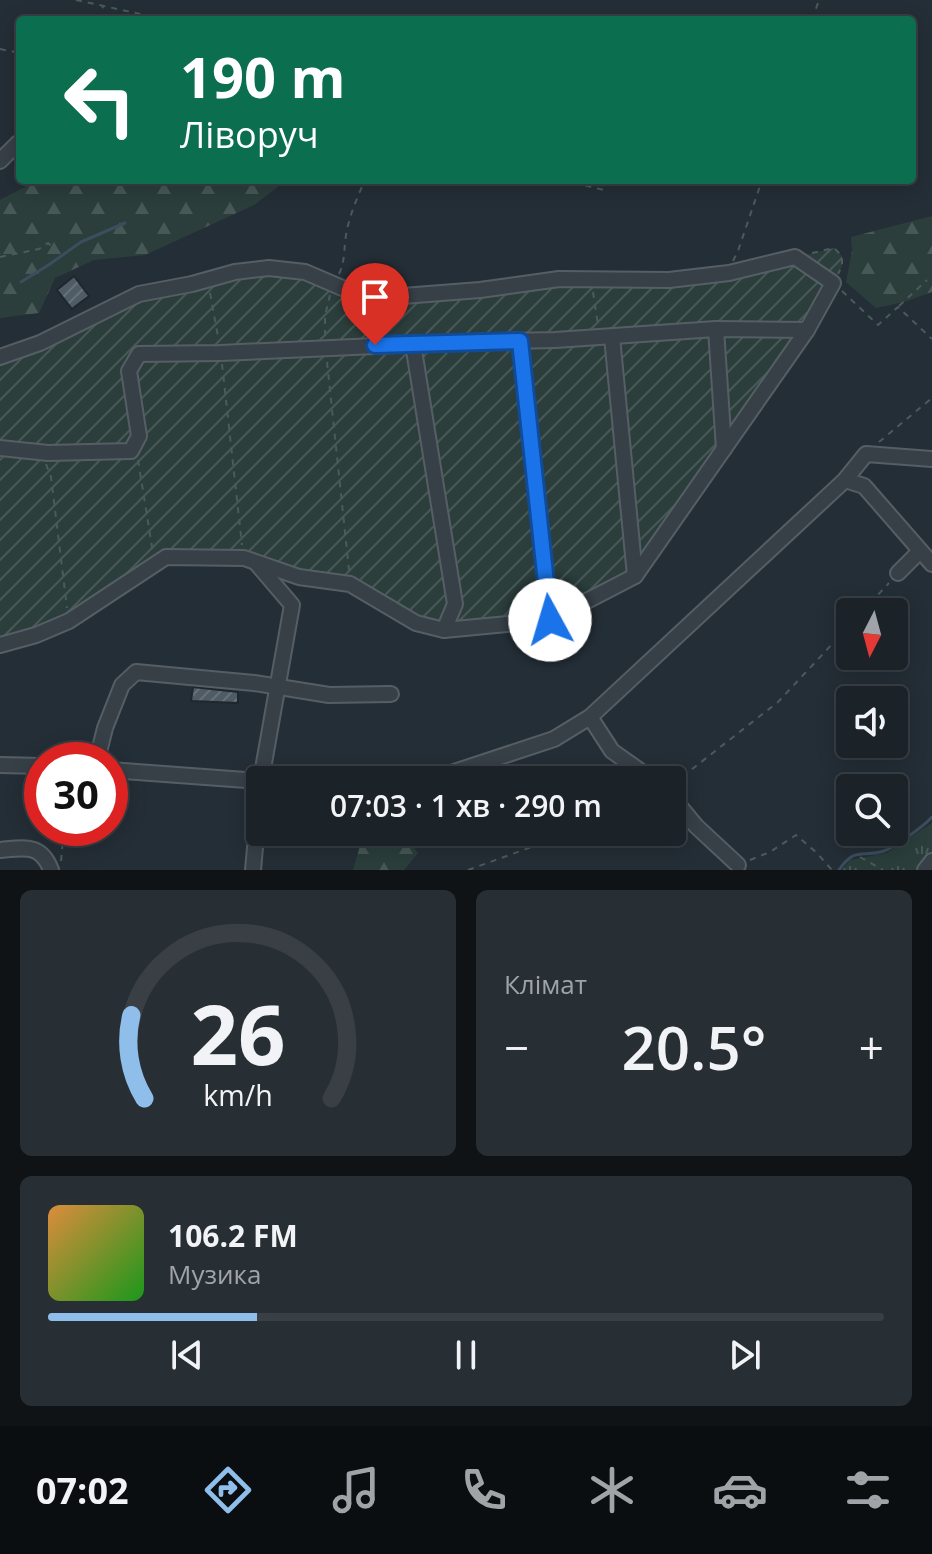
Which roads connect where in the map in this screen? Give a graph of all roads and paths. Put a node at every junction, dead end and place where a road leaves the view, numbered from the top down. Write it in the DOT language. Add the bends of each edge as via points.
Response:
graph roads {
  1 [pos="76,0"];
  2 [pos="103,6"];
  3 [pos="101,16"];
  4 [pos="149,16"];
  5 [pos="16,145"];
  6 [pos="0,161"];
  7 [pos="363,184"];
  8 [pos="579,184"];
  9 [pos="761,184"];
  10 [pos="608,191"];
  11 [pos="61,254"];
  12 [pos="0,257"];
  13 [pos="795,257"];
  14 [pos="729,273"];
  15 [pos="591,280"];
  16 [pos="927,280"];
  17 [pos="833,283"];
  18 [pos="335,285"];
  19 [pos="209,288"];
  20 [pos="898,307"];
  21 [pos="716,329"];
  22 [pos="807,330"];
  23 [pos="606,338"];
  24 [pos="932,339"];
  25 [pos="520,341"];
  26 [pos="413,344"];
  27 [pos="325,347"];
  28 [pos="220,353"];
  29 [pos="0,357"];
  30 [pos="932,398"];
  31 [pos="135,443"];
  32 [pos="0,448"];
  33 [pos="724,449"];
  34 [pos="48,453"];
  35 [pos="866,454"];
  36 [pos="932,459"];
  37 [pos="845,480"];
  38 [pos="920,551"];
  39 [pos="249,560"];
  40 [pos="155,564"];
  41 [pos="932,564"];
  42 [pos="898,573"];
  43 [pos="635,576"];
  44 [pos="350,584"];
  45 [pos="875,598"];
  46 [pos="550,620"];
  47 [pos="69,621"];
  48 [pos="444,630"];
  49 [pos="836,640"];
  50 [pos="0,645"];
  51 [pos="277,687"];
  52 [pos="391,694"];
  53 [pos="590,717"];
  54 [pos="102,742"];
  55 [pos="0,765"];
  56 [pos="24,766"];
  57 [pos="263,766"];
  58 [pos="472,766"];
  59 [pos="633,766"];
  60 [pos="128,771"];
  61 [pos="686,774"];
  62 [pos="246,780"];
  63 [pos="686,814"];
  64 [pos="62,846"];
  65 [pos="255,846"];
  66 [pos="534,846"];
  67 [pos="0,850"];
  68 [pos="860,857"];
  69 [pos="932,861"];
  70 [pos="738,865"];
  71 [pos="51,870"];
  72 [pos="60,870"];
  73 [pos="253,870"];
  74 [pos="468,870"];
  75 [pos="832,870"];
  76 [pos="883,870"];
  77 [pos="925,870"];
  1 -- 2 [label="path"];
  2 -- 3 [label="path"];
  2 -- 4 [label="path"];
  5 -- 6 [label="street"];
  7 -- 18 [label="path"];
  8 -- 10 [label="path"];
  9 -- 14 [label="path"];
  11 -- 12 [label="path" via="48,243"];
  13 -- 14 [label="street"];
  13 -- 17 [label="street"];
  13 -- 17 [label="path" via="834,248 842,256 842,266"];
  14 -- 15 [label="street"];
  15 -- 18 [label="street" via="390,297"];
  15 -- 23 [label="path"];
  16 -- 20 [label="path"];
  17 -- 20 [label="path" via="878,325"];
  17 -- 22 [label="street"];
  18 -- 27 [label="path" via="325,316"];
  18 -- 29 [label="street" via="305,272 235,272 139,294"];
  19 -- 28 [label="path"];
  20 -- 24 [label="path"];
  21 -- 22 [label="street"];
  21 -- 23 [label="street"];
  21 -- 33 [label="street"];
  22 -- 33 [label="street"];
  23 -- 25 [label="street"];
  23 -- 43 [label="street"];
  25 -- 26 [label="street"];
  25 -- 46 [label="street"];
  26 -- 27 [label="street"];
  26 -- 48 [label="street" via="455,604"];
  27 -- 28 [label="street"];
  27 -- 44 [label="path"];
  28 -- 31 [label="street" via="139,354 129,371 139,436"];
  28 -- 39 [label="path"];
  30 -- 35 [label="path"];
  31 -- 34 [label="street" via="131,451"];
  31 -- 40 [label="path"];
  32 -- 34 [label="street"];
  33 -- 43 [label="street"];
  34 -- 47 [label="path"];
  35 -- 36 [label="street"];
  35 -- 37 [label="street"];
  37 -- 38 [label="street" via="864,486"];
  37 -- 53 [label="street"];
  38 -- 41 [label="street"];
  38 -- 42 [label="street"];
  39 -- 40 [label="street" via="166,557"];
  39 -- 44 [label="street" via="299,577"];
  39 -- 51 [label="street" via="292,605"];
  40 -- 47 [label="street"];
  42 -- 45 [label="path"];
  43 -- 46 [label="street"];
  44 -- 48 [label="street" via="416,623"];
  46 -- 48 [label="street"];
  47 -- 50 [label="street"];
  49 -- 61 [label="path" via="778,702"];
  51 -- 52 [label="street" via="329,695"];
  51 -- 54 [label="street" via="136,672 122,685"];
  51 -- 57 [label="street"];
  53 -- 58 [label="street" via="554,739"];
  53 -- 59 [label="street" via="612,751"];
  55 -- 56 [label="street"];
  60 -- 62 [label="street"];
  63 -- 70 [label="street"];
  64 -- 72 [label="path"];
  65 -- 73 [label="street"];
  66 -- 74 [label="path"];
  67 -- 71 [label="street" via="28,847 46,858"];
  68 -- 76 [label="path"];
  69 -- 77 [label="street"];
  70 -- 75 [label="path" via="796,835"];
}
